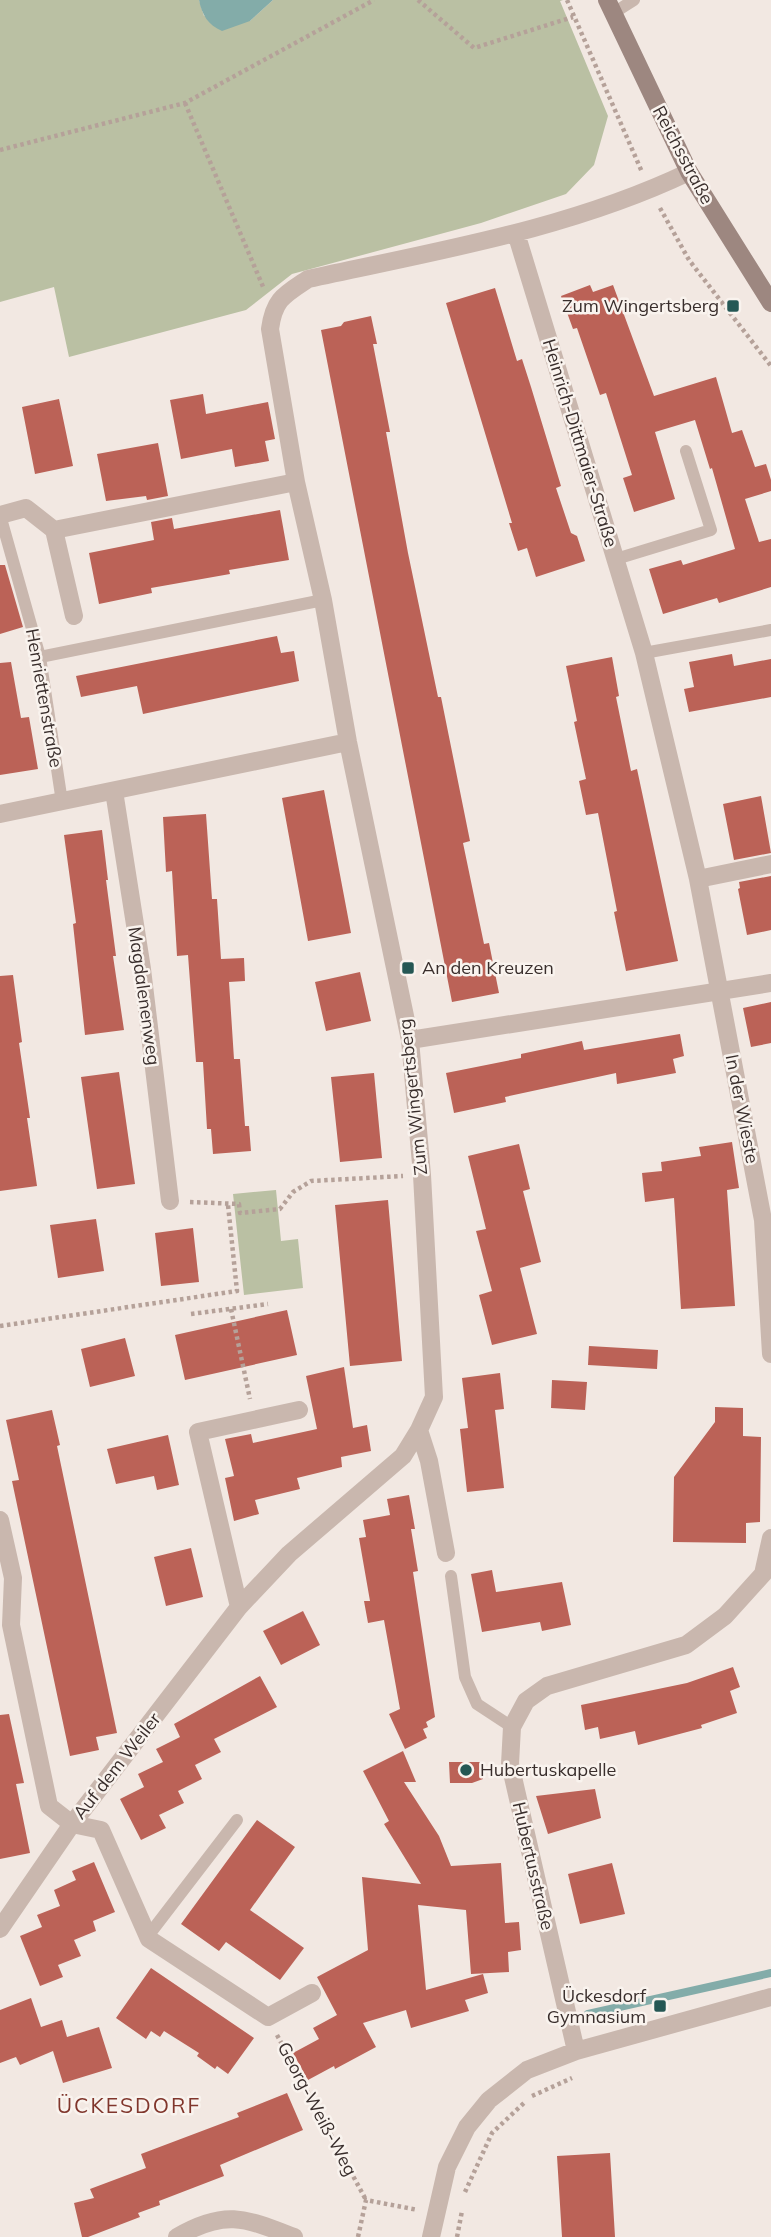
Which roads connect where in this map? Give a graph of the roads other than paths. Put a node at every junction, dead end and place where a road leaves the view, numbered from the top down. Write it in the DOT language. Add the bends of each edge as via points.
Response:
graph roads {
  1 [pos="635,0"];
  2 [pos="609,7"];
  3 [pos="689,172"];
  4 [pos="516,233"];
  5 [pos="771,303"];
  6 [pos="686,451"];
  7 [pos="296,482"];
  8 [pos="0,515"];
  9 [pos="54,530"];
  10 [pos="616,559"];
  11 [pos="323,600"];
  12 [pos="74,617"];
  13 [pos="771,630"];
  14 [pos="644,653"];
  15 [pos="40,657"];
  16 [pos="348,742"];
  17 [pos="114,791"];
  18 [pos="62,802"];
  19 [pos="0,814"];
  20 [pos="771,864"];
  21 [pos="698,878"];
  22 [pos="771,983"];
  23 [pos="718,991"];
  24 [pos="410,1040"];
  25 [pos="170,1201"];
  26 [pos="771,1354"];
  27 [pos="299,1410"];
  28 [pos="419,1430"];
  29 [pos="0,1520"];
  30 [pos="771,1538"];
  31 [pos="446,1553"];
  32 [pos="451,1576"];
  33 [pos="239,1607"];
  34 [pos="513,1727"];
  35 [pos="237,1820"];
  36 [pos="72,1824"];
  37 [pos="0,1929"];
  38 [pos="148,1936"];
  39 [pos="312,1993"];
  40 [pos="771,1997"];
  41 [pos="576,2051"];
  42 [pos="177,2237"];
  43 [pos="294,2237"];
  44 [pos="431,2237"];
  1 -- 2 [label="lane"];
  2 -- 3 [label="main road, Reichsstraße"];
  3 -- 4 [label="street" via="650,191"];
  3 -- 5 [label="main road, Reichsstraße"];
  4 -- 7 [label="street, Zum Wingertsberg" via="308,279 281,297 273,309 270,329"];
  4 -- 10 [label="street, Heinrich-Dittmaier-Straße"];
  6 -- 10 [label="lane" via="711,530"];
  7 -- 9 [label="street"];
  7 -- 11 [label="street, Zum Wingertsberg"];
  8 -- 9 [label="street, Henriettenstraße" via="26,508"];
  8 -- 15 [label="lane, Henriettenstraße"];
  9 -- 12 [label="street"];
  10 -- 14 [label="street, Heinrich-Dittmaier-Straße"];
  11 -- 15 [label="lane"];
  11 -- 16 [label="street, Zum Wingertsberg"];
  13 -- 14 [label="lane"];
  14 -- 21 [label="street, Heinrich-Dittmaier-Straße"];
  15 -- 18 [label="lane, Henriettenstraße"];
  16 -- 17 [label="street"];
  16 -- 24 [label="street, Zum Wingertsberg"];
  17 -- 18 [label="street"];
  17 -- 25 [label="street, Magdalenenweg" via="142,969"];
  18 -- 19 [label="street"];
  20 -- 21 [label="street"];
  21 -- 23 [label="street, Heinrich-Dittmaier-Straße"];
  22 -- 23 [label="street"];
  23 -- 24 [label="street"];
  23 -- 26 [label="street, In der Wieste" via="764,1220"];
  24 -- 28 [label="street, Zum Wingertsberg" via="433,1397"];
  27 -- 33 [label="street" via="198,1432"];
  28 -- 31 [label="street"];
  28 -- 33 [label="street, Auf dem Weiler" via="403,1456 289,1554"];
  29 -- 36 [label="street" via="13,1578 11,1625 49,1806"];
  30 -- 34 [label="street, Hubertusstraße" via="763,1574 725,1616 686,1645 547,1686 526,1700"];
  32 -- 34 [label="lane" via="465,1677 477,1704"];
  33 -- 36 [label="street, Auf dem Weiler"];
  34 -- 41 [label="street, Hubertusstraße" via="510,1764"];
  35 -- 38 [label="lane"];
  36 -- 37 [label="street, Auf dem Weiler"];
  36 -- 38 [label="street" via="101,1830"];
  38 -- 39 [label="street" via="268,2017"];
  40 -- 41 [label="street"];
  41 -- 44 [label="street" via="527,2070 489,2099 467,2127 447,2167"];
  42 -- 43 [label="street" via="218,2219 239,2219"];
}
